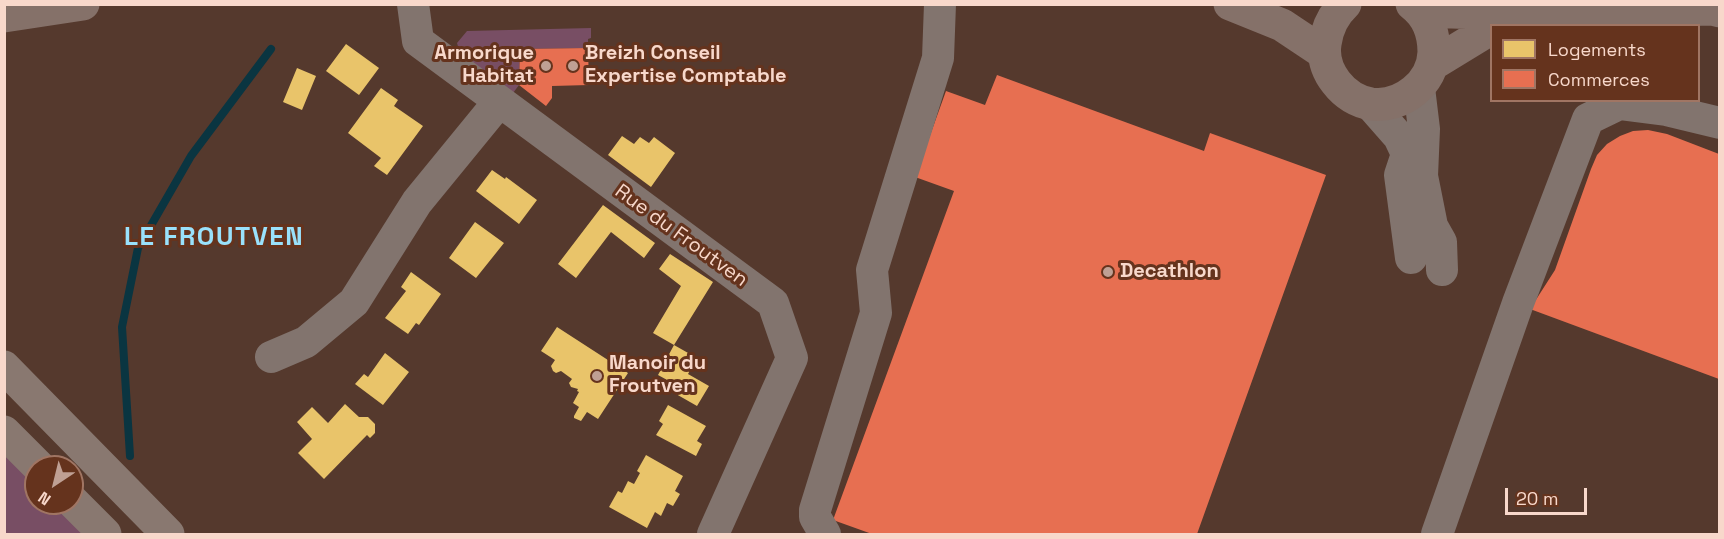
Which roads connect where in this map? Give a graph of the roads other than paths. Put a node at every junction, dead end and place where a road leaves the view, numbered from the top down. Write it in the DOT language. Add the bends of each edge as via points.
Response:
graph roads {
  1 [pos="83,4"];
  2 [pos="413,4"];
  3 [pos="940,4"];
  4 [pos="1230,4"];
  5 [pos="1337,5"];
  6 [pos="1417,8"];
  7 [pos="1719,11"];
  8 [pos="4,16"];
  9 [pos="1500,22"];
  10 [pos="1490,29"];
  11 [pos="1324,53"];
  12 [pos="1426,76"];
  13 [pos="498,103"];
  14 [pos="1370,104"];
  15 [pos="1719,123"];
  16 [pos="1415,165"];
  17 [pos="1432,226"];
  18 [pos="1442,270"];
  19 [pos="271,357"];
  20 [pos="4,367"];
  21 [pos="4,432"];
  22 [pos="27,455"];
  23 [pos="84,513"];
  24 [pos="105,534"];
  25 [pos="168,534"];
  26 [pos="713,534"];
  27 [pos="825,534"];
  28 [pos="1437,534"];
  1 -- 8 [label="main road"];
  2 -- 13 [label="street, Rue du Froutven" via="418,41"];
  3 -- 27 [label="street" via="938,58 872,270 876,313 815,510"];
  4 -- 11 [label="main road" via="1282,25"];
  5 -- 11 [label="main road" via="1327,27"];
  6 -- 9 [label="main road"];
  6 -- 12 [label="main road" via="1434,36"];
  7 -- 9 [label="main road"];
  10 -- 12 [label="main road"];
  11 -- 14 [label="main road" via="1336,82 1348,94"];
  12 -- 14 [label="main road" via="1397,102"];
  12 -- 16 [label="street" via="1424,129"];
  13 -- 19 [label="street" via="417,202 354,302 306,342"];
  13 -- 26 [label="street, Rue du Froutven" via="773,303 792,358"];
  14 -- 16 [label="street" via="1399,137"];
  15 -- 28 [label="street" via="1619,104 1588,119"];
  16 -- 17 [label="street"];
  16 -- 17 [label="street" via="1400,176 1412,259"];
  17 -- 18 [label="street" via="1441,242"];
  20 -- 25 [label="highway"];
  21 -- 22 [label="highway"];
  23 -- 24 [label="highway"];
}
